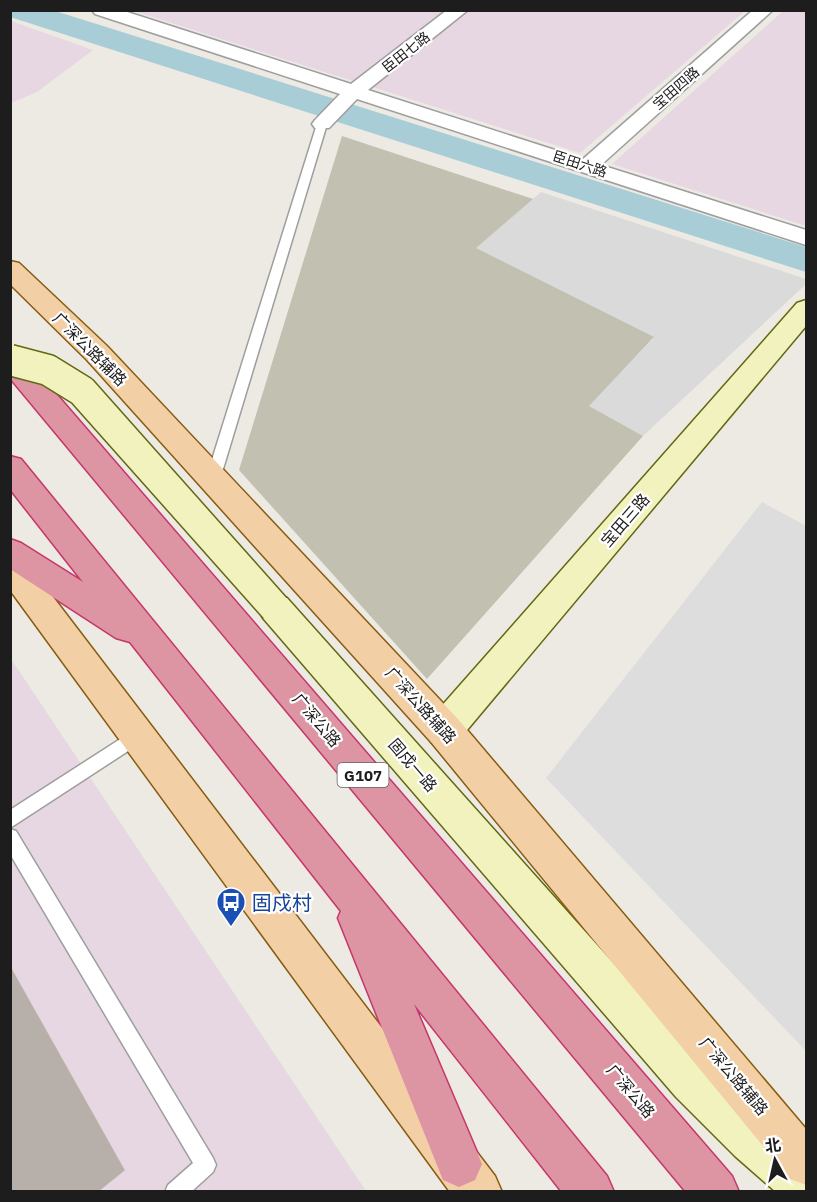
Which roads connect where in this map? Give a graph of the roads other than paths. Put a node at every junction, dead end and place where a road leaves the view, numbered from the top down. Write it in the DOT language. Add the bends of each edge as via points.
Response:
graph roads {
  1 [pos="101,10"];
  2 [pos="152,10"];
  3 [pos="459,10"];
  4 [pos="764,10"];
  5 [pos="135,22"];
  6 [pos="352,93"];
  7 [pos="322,124"];
  8 [pos="587,166"];
  9 [pos="807,238"];
  10 [pos="10,269"];
  11 [pos="807,309"];
  12 [pos="10,359"];
  13 [pos="10,467"];
  14 [pos="213,479"];
  15 [pos="10,552"];
  16 [pos="10,564"];
  17 [pos="151,643"];
  18 [pos="444,730"];
  19 [pos="139,735"];
  20 [pos="10,820"];
  21 [pos="10,837"];
  22 [pos="344,883"];
  23 [pos="807,1163"];
  24 [pos="466,1182"];
  25 [pos="807,1188"];
  26 [pos="175,1191"];
  27 [pos="591,1191"];
  28 [pos="716,1191"];
  1 -- 5 [label="street, 臣田六路"];
  2 -- 5 [label="street"];
  3 -- 6 [label="street, 臣田七路"];
  4 -- 8 [label="street, 宝田四路"];
  5 -- 6 [label="street, 臣田六路"];
  6 -- 7 [label="street, 臣田七路"];
  6 -- 8 [label="street, 臣田六路"];
  7 -- 14 [label="lane"];
  8 -- 9 [label="street, 臣田六路"];
  10 -- 14 [label="main road, 广深公路辅路" via="97,353"];
  11 -- 18 [label="street, 宝田三路"];
  12 -- 25 [label="street, 固戍一路, bridge" via="36,364 82,391 692,1082"];
  12 -- 28 [label="highway, 广深公路 / G107"];
  13 -- 17 [label="highway"];
  14 -- 18 [label="main road, 广深公路辅路"];
  15 -- 17 [label="highway"];
  16 -- 19 [label="main road"];
  17 -- 22 [label="highway"];
  18 -- 23 [label="main road, 广深公路辅路"];
  19 -- 20 [label="lane"];
  19 -- 24 [label="main road"];
  21 -- 26 [label="lane" via="206,1165"];
  22 -- 24 [label="highway"];
  22 -- 27 [label="highway"];
}
